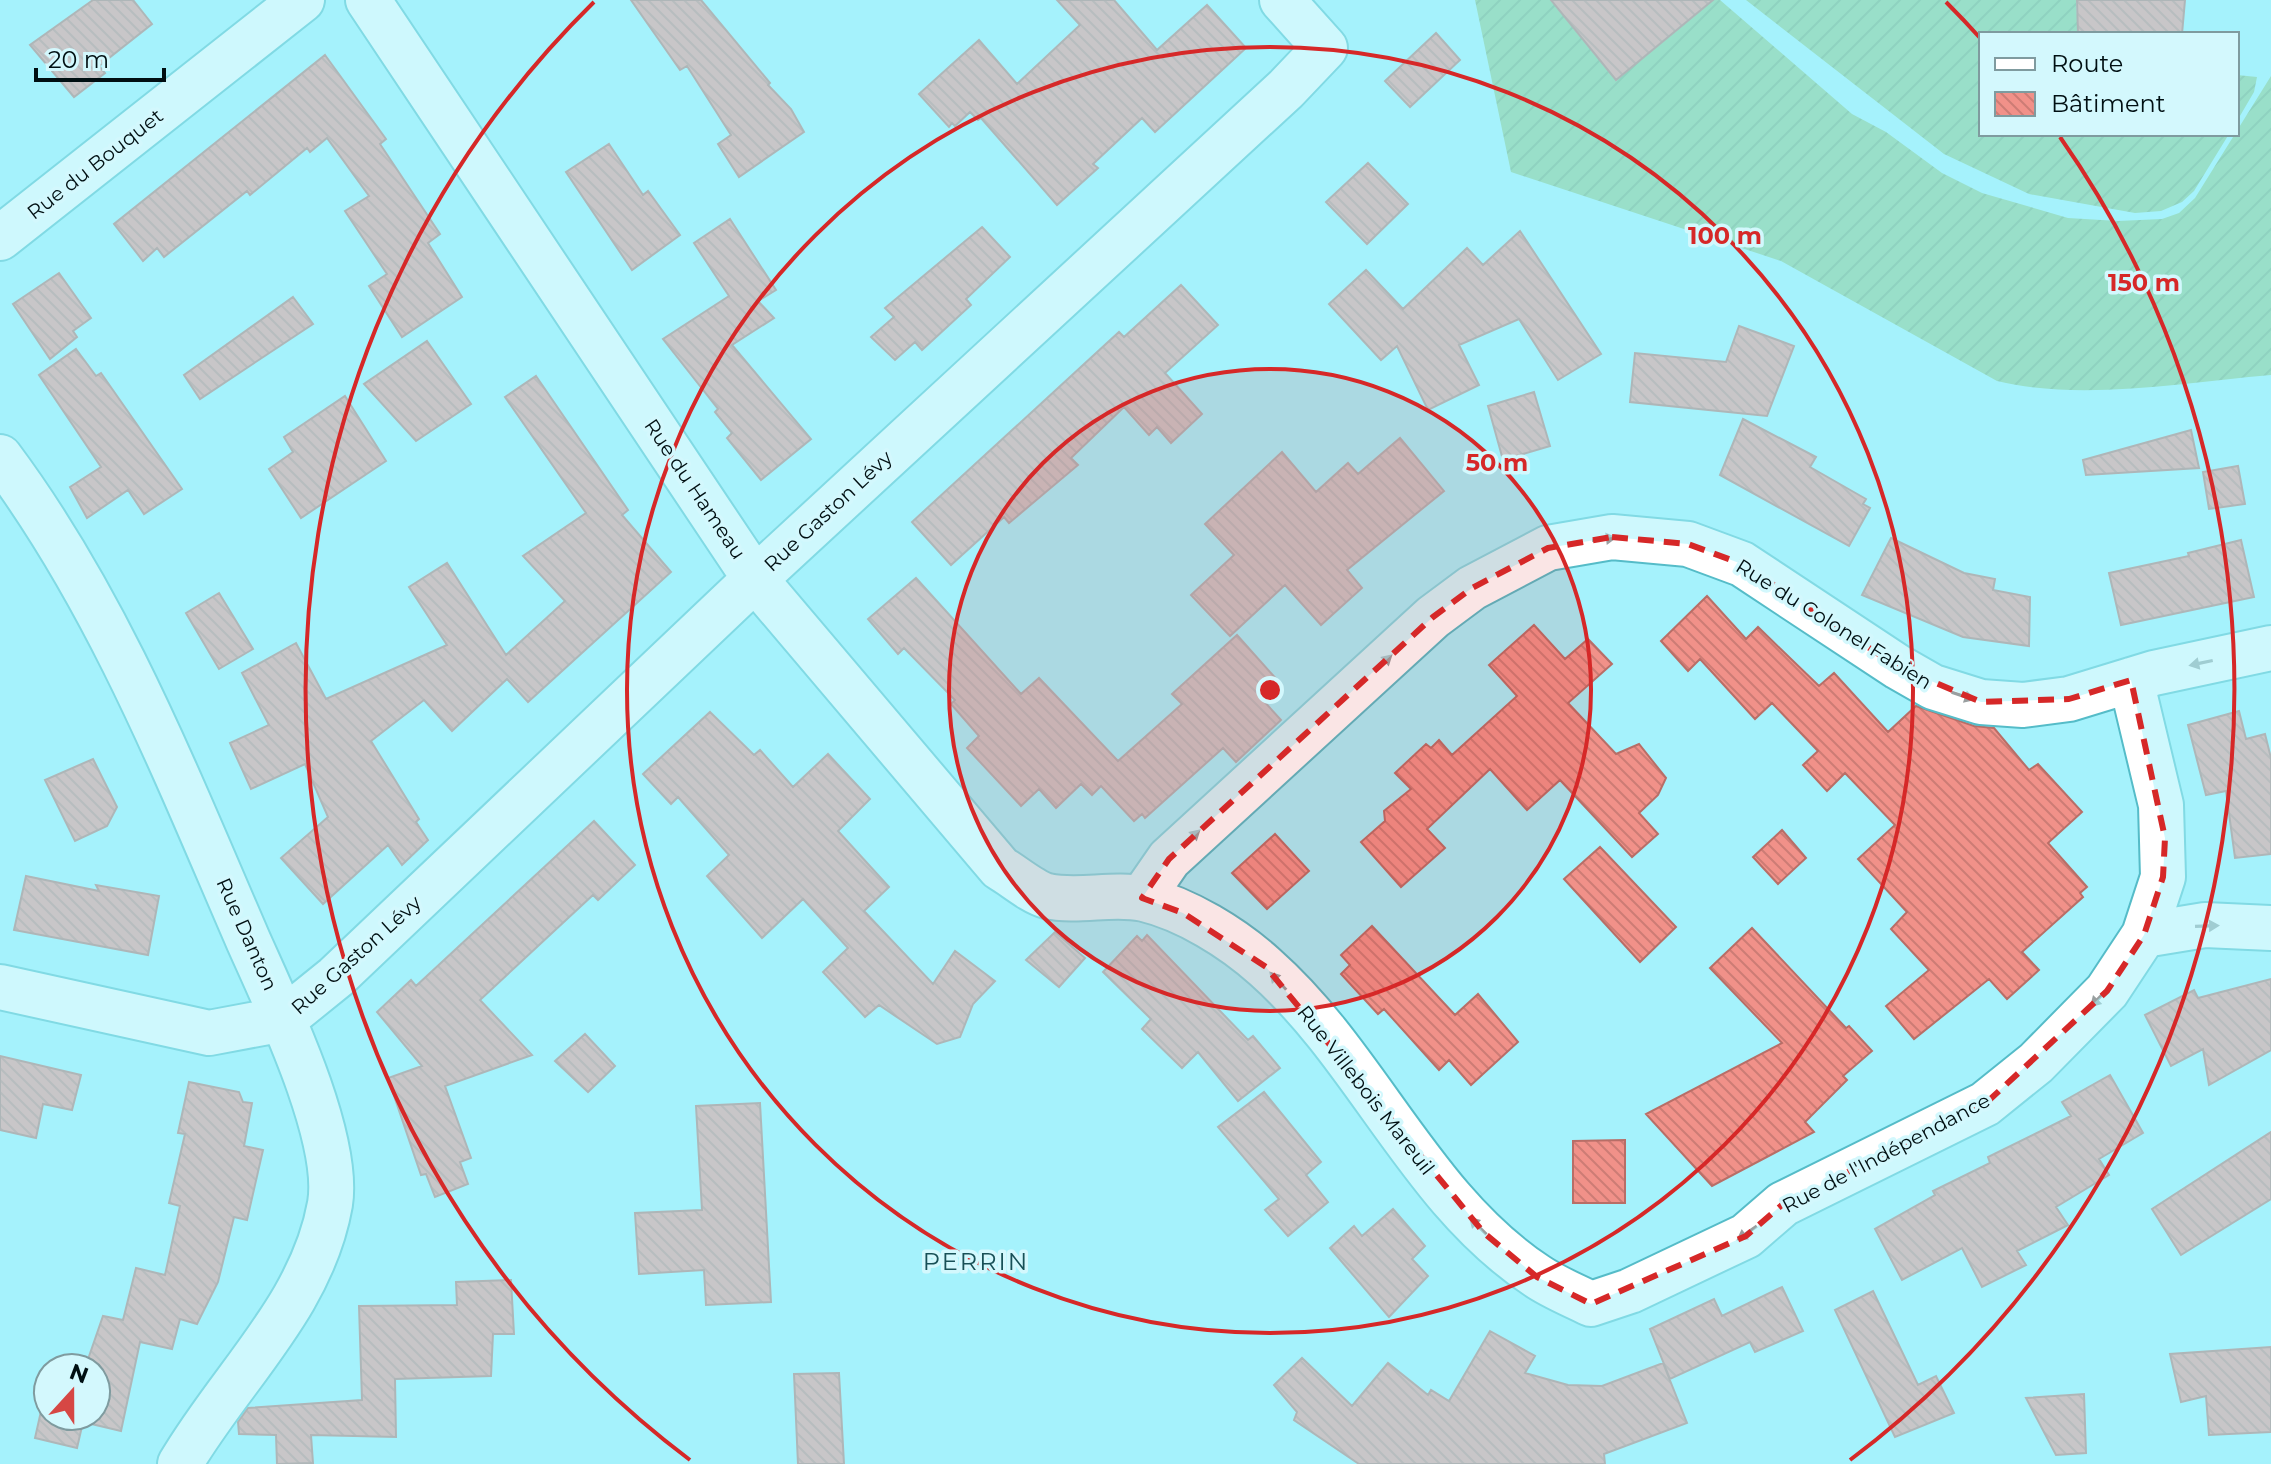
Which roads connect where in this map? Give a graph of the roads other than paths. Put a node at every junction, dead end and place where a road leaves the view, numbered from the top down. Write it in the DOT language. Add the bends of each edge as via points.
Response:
graph roads {
  1 [pos="302,0"];
  2 [pos="368,0"];
  3 [pos="1282,0"];
  4 [pos="0,238"];
  5 [pos="0,457"];
  6 [pos="755,579"];
  7 [pos="2271,648"];
  8 [pos="2131,680"];
  9 [pos="1142,898"];
  10 [pos="2271,928"];
  11 [pos="2144,935"];
  12 [pos="0,987"];
  13 [pos="284,1019"];
  14 [pos="1537,1277"];
  15 [pos="180,1464"];
  1 -- 4 [label="street, Rue du Bouquet"];
  2 -- 6 [label="street, Rue du Hameau"];
  3 -- 6 [label="street, Rue Gaston Lévy" via="1325,48"];
  5 -- 13 [label="street, Rue Danton" via="44,519 167,749"];
  6 -- 9 [label="street, Rue du Hameau" via="1000,868 1045,896"];
  6 -- 13 [label="street, Rue Gaston Lévy" via="336,977"];
  7 -- 8 [label="street, Rue du Colonel Fabien, one-way"];
  9 -- 8 [label="street, Rue du Colonel Fabien, one-way" via="1169,859 1433,617 1472,588 1548,548 1612,537 1688,544 1742,564 1933,687 1981,702 2023,705 2069,699"];
  8 -- 11 [label="street" via="2165,838 2163,877"];
  14 -- 9 [label="street, Rue Villebois Mareuil, one-way" via="1444,1191 1324,1030 1266,967 1183,913"];
  11 -- 10 [label="street, one-way" via="2205,925"];
  11 -- 14 [label="street, Rue de l'Indépendance, one-way" via="2107,991 2036,1063 1985,1104 1783,1204 1746,1236 1630,1291 1591,1304"];
  12 -- 13 [label="street" via="209,1033"];
  13 -- 15 [label="street, Rue Danton" via="325,1144 330,1201 314,1262 289,1309"];
}
